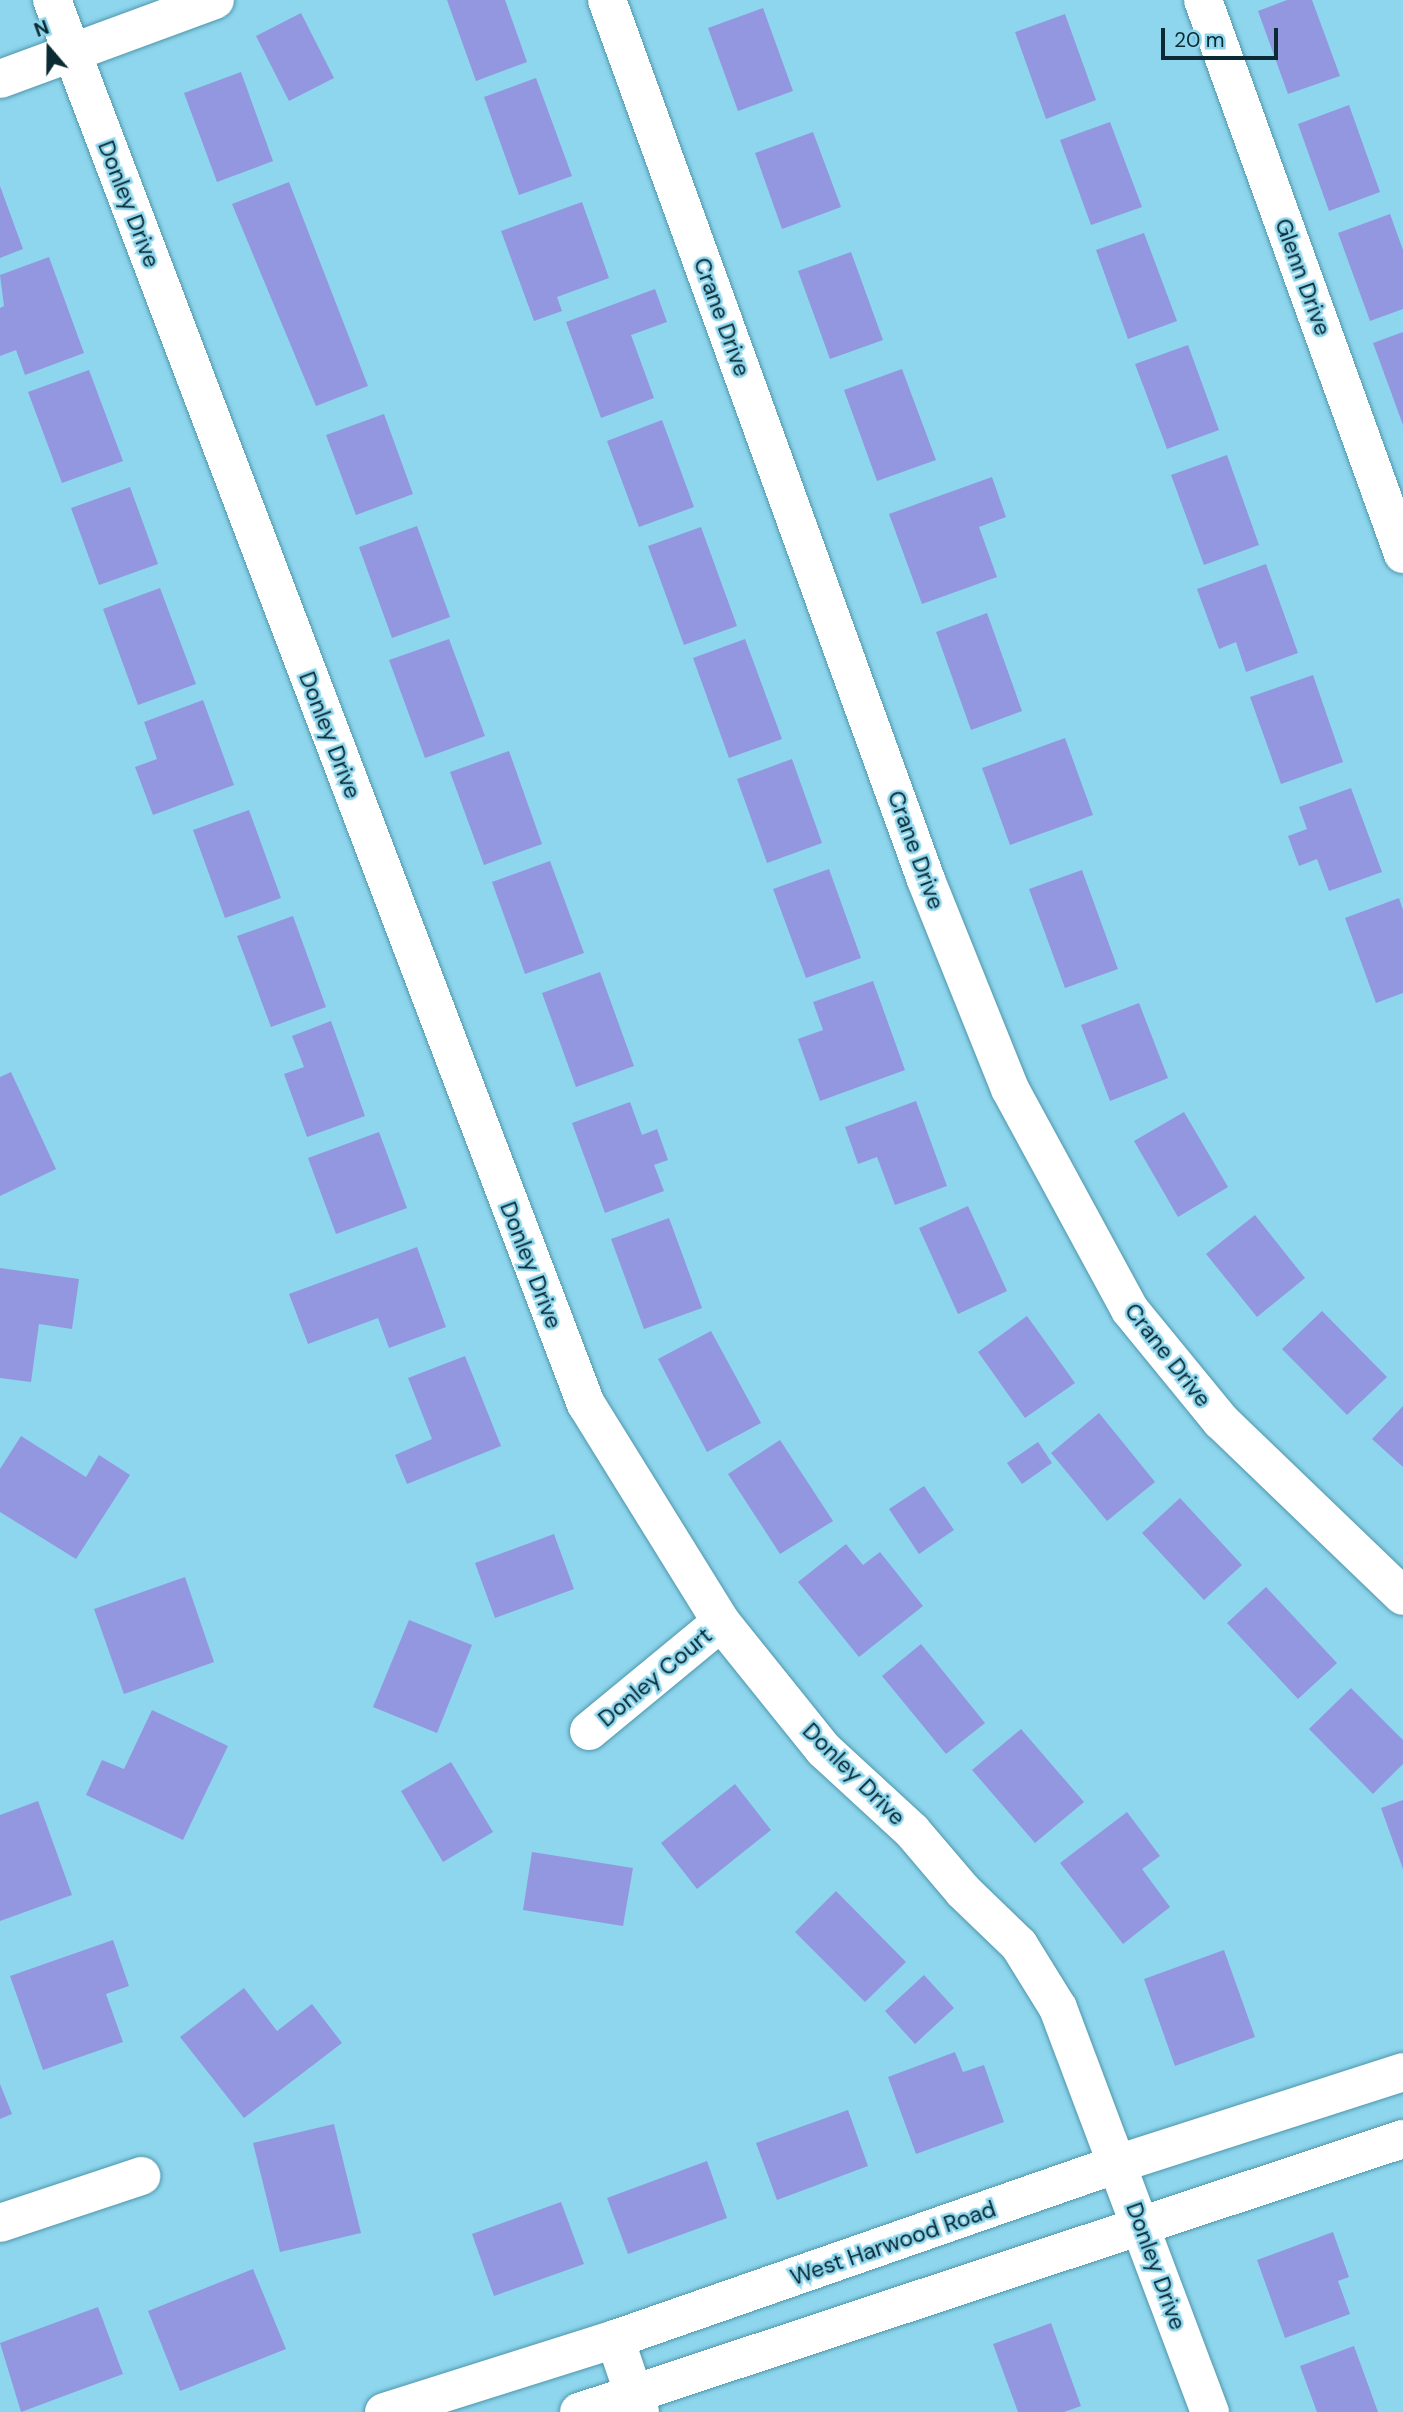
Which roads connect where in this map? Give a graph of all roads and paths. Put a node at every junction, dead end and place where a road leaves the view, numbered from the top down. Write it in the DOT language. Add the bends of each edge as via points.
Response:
graph roads {
  1 [pos="52,0"];
  2 [pos="215,0"];
  3 [pos="607,0"];
  4 [pos="1203,0"];
  5 [pos="73,55"];
  6 [pos="0,79"];
  7 [pos="1403,554"];
  8 [pos="1403,1596"];
  9 [pos="721,1622"];
  10 [pos="589,1731"];
  11 [pos="1403,2072"];
  12 [pos="1403,2139"];
  13 [pos="1120,2163"];
  14 [pos="141,2176"];
  15 [pos="0,2223"];
  16 [pos="1141,2224"];
  17 [pos="615,2339"];
  18 [pos="637,2403"];
  19 [pos="384,2412"];
  20 [pos="579,2412"];
  21 [pos="1210,2412"];
  1 -- 5 [label="street, Donley Drive"];
  2 -- 5 [label="street"];
  3 -- 8 [label="street, Crane Drive" via="921,867 1010,1089 1130,1310 1221,1421"];
  4 -- 7 [label="street, Glenn Drive"];
  5 -- 6 [label="street"];
  5 -- 9 [label="street, Donley Drive" via="586,1404"];
  9 -- 10 [label="street, Donley Court"];
  9 -- 13 [label="street, Donley Drive" via="824,1750 912,1831 963,1891 1019,1945 1058,2008"];
  11 -- 13 [label="street, West Harwood Road"];
  12 -- 16 [label="street"];
  13 -- 16 [label="street, Donley Drive"];
  13 -- 17 [label="street, West Harwood Road"];
  14 -- 15 [label="street"];
  16 -- 18 [label="street"];
  16 -- 21 [label="street, Donley Drive"];
  17 -- 18 [label="street"];
  17 -- 19 [label="street, West Harwood Road"];
  18 -- 20 [label="street"];
}
